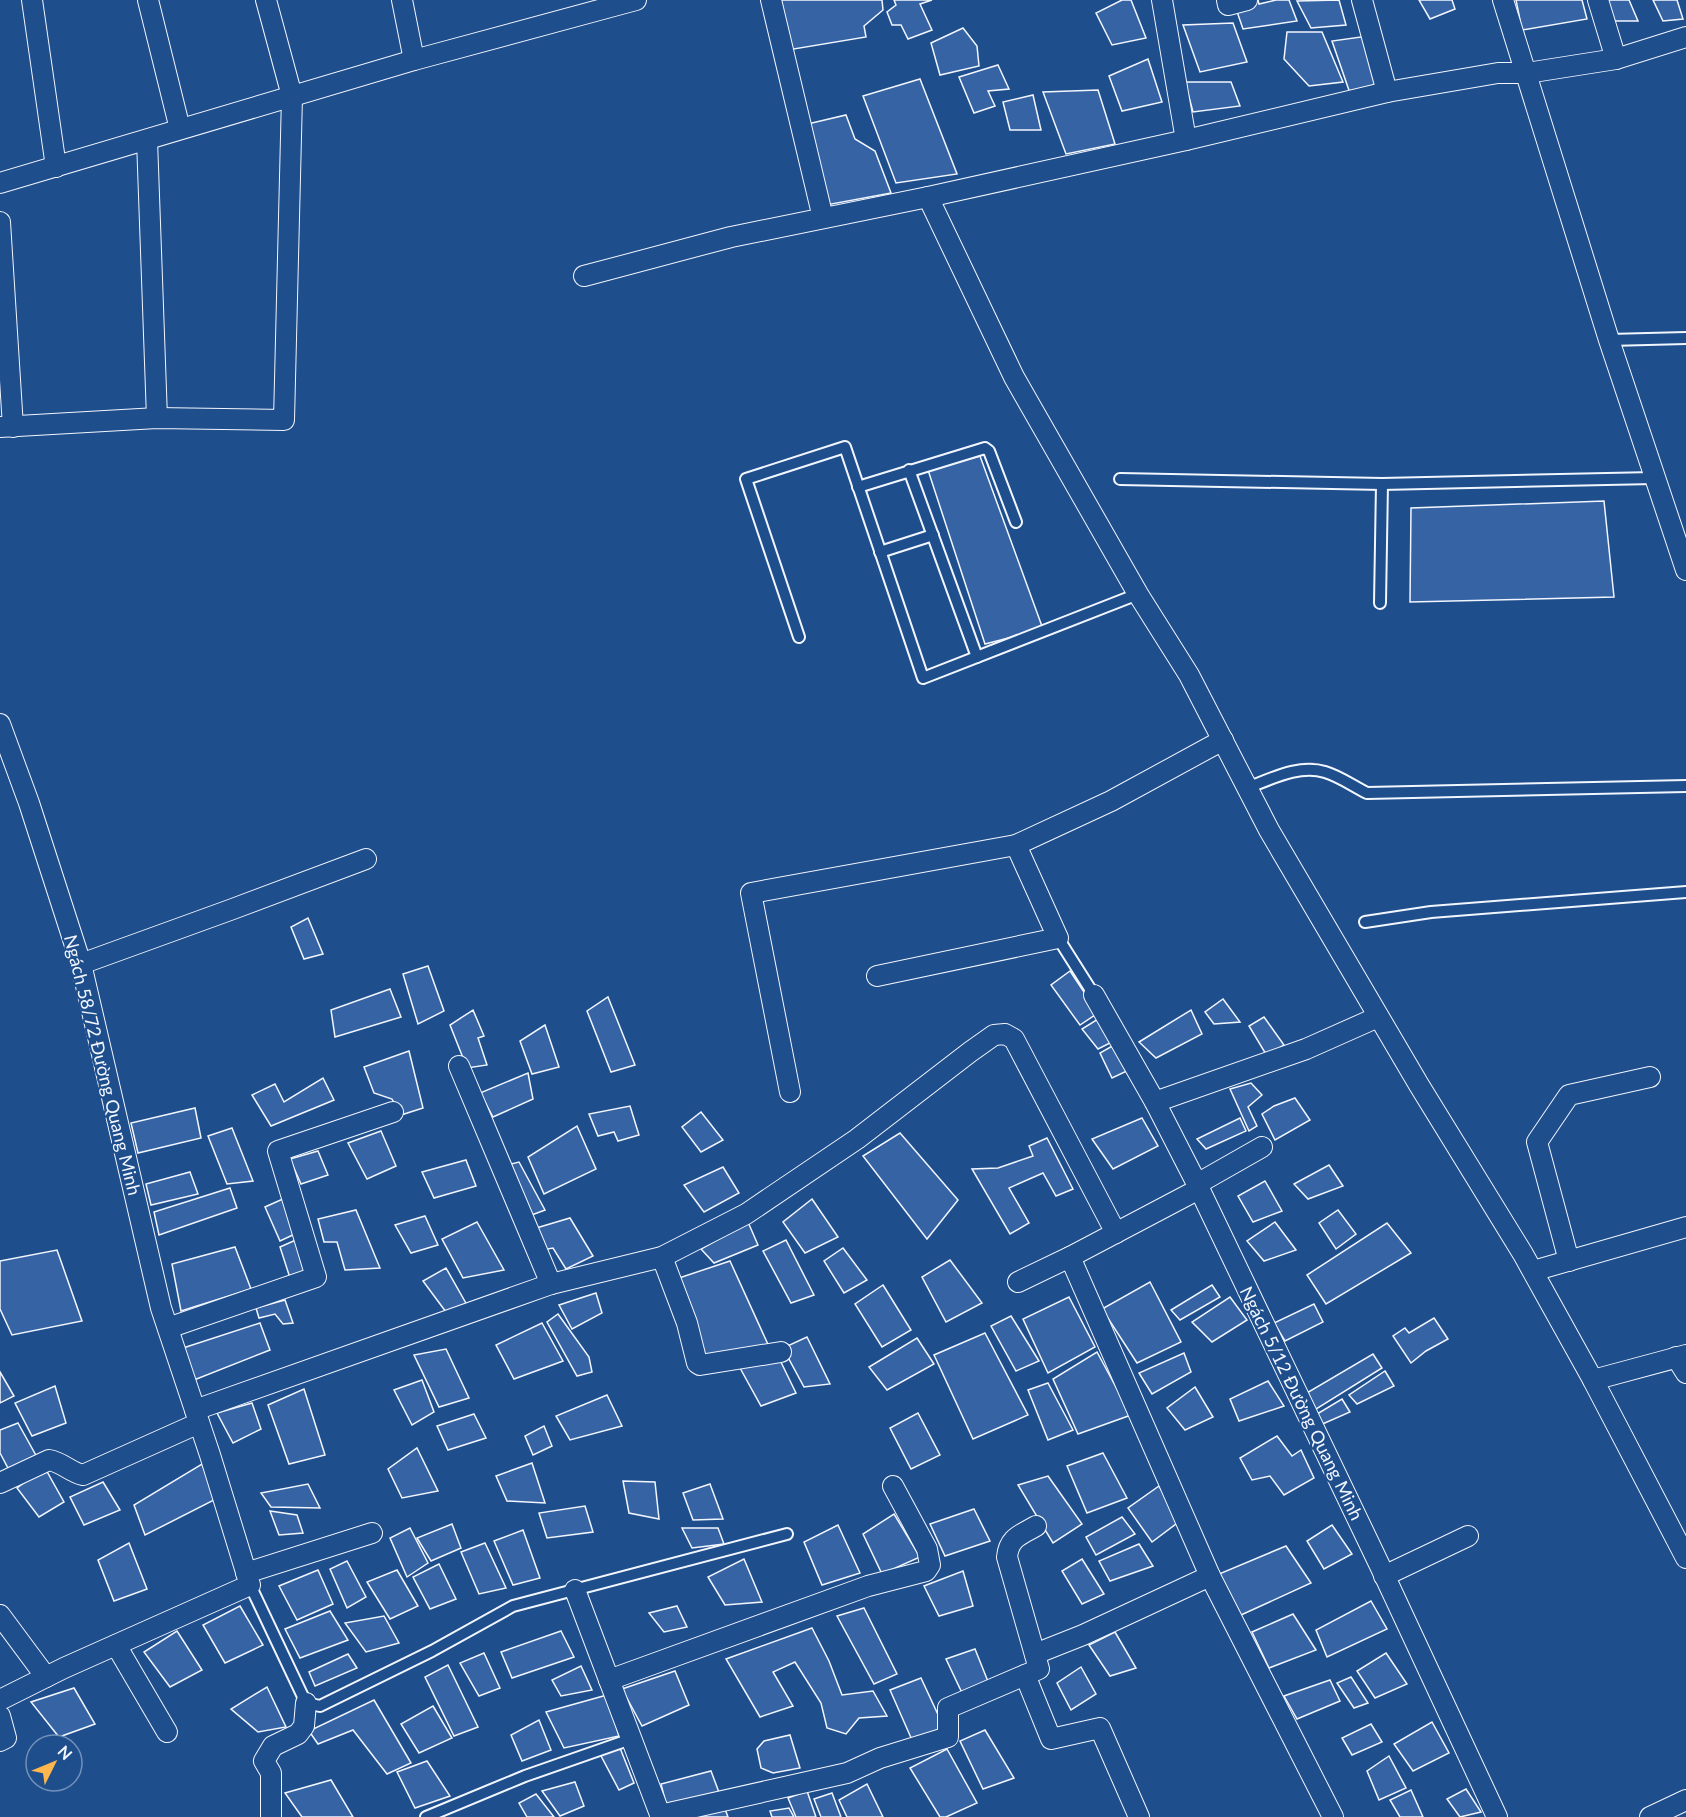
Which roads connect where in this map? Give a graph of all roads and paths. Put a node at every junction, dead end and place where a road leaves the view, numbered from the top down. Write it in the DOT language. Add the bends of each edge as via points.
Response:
graph roads {
  1 [pos="32,0"];
  2 [pos="148,0"];
  3 [pos="266,0"];
  4 [pos="402,0"];
  5 [pos="636,0"];
  6 [pos="771,0"];
  7 [pos="1162,0"];
  8 [pos="1227,0"];
  9 [pos="1247,0"];
  10 [pos="1362,0"];
  11 [pos="1503,0"];
  12 [pos="1598,0"];
  13 [pos="1686,37"];
  14 [pos="1616,59"];
  15 [pos="414,60"];
  16 [pos="1527,73"];
  17 [pos="1386,92"];
  18 [pos="292,96"];
  19 [pos="180,129"];
  20 [pos="147,140"];
  21 [pos="1186,140"];
  22 [pos="56,167"];
  23 [pos="0,183"];
  24 [pos="928,197"];
  25 [pos="823,218"];
  26 [pos="0,222"];
  27 [pos="584,276"];
  28 [pos="1686,338"];
  29 [pos="1609,340"];
  30 [pos="157,418"];
  31 [pos="6,427"];
  32 [pos="909,470"];
  33 [pos="1654,478"];
  34 [pos="1120,479"];
  35 [pos="1382,484"];
  36 [pos="858,487"];
  37 [pos="1016,522"];
  38 [pos="933,535"];
  39 [pos="880,552"];
  40 [pos="1686,570"];
  41 [pos="1137,594"];
  42 [pos="1380,603"];
  43 [pos="799,637"];
  44 [pos="977,657"];
  45 [pos="0,724"];
  46 [pos="1223,740"];
  47 [pos="1686,786"];
  48 [pos="1247,788"];
  49 [pos="1016,845"];
  50 [pos="366,859"];
  51 [pos="1686,891"];
  52 [pos="1365,922"];
  53 [pos="1058,938"];
  54 [pos="81,964"];
  55 [pos="877,976"];
  56 [pos="1094,995"];
  57 [pos="1378,1017"];
  58 [pos="459,1066"];
  59 [pos="1650,1077"];
  60 [pos="790,1092"];
  61 [pos="1155,1102"];
  62 [pos="393,1112"];
  63 [pos="1262,1147"];
  64 [pos="1198,1186"];
  65 [pos="1686,1227"];
  66 [pos="1116,1233"];
  67 [pos="662,1257"];
  68 [pos="1070,1257"];
  69 [pos="1569,1261"];
  70 [pos="1533,1271"];
  71 [pos="1018,1282"];
  72 [pos="551,1284"];
  73 [pos="168,1328"];
  74 [pos="781,1352"];
  75 [pos="1683,1362"];
  76 [pos="1593,1380"];
  77 [pos="197,1417"];
  78 [pos="0,1483"];
  79 [pos="893,1486"];
  80 [pos="1036,1526"];
  81 [pos="372,1533"];
  82 [pos="787,1534"];
  83 [pos="1468,1536"];
  84 [pos="1686,1558"];
  85 [pos="1210,1576"];
  86 [pos="1384,1576"];
  87 [pos="248,1579"];
  88 [pos="575,1590"];
  89 [pos="0,1615"];
  90 [pos="116,1645"];
  91 [pos="1035,1654"];
  92 [pos="1025,1675"];
  93 [pos="46,1677"];
  94 [pos="609,1680"];
  95 [pos="0,1700"];
  96 [pos="306,1702"];
  97 [pos="0,1716"];
  98 [pos="167,1732"];
  99 [pos="631,1739"];
  100 [pos="0,1741"];
  101 [pos="1686,1800"];
  102 [pos="660,1816"];
  103 [pos="271,1817"];
  104 [pos="426,1817"];
  105 [pos="1139,1817"];
  106 [pos="1333,1817"];
  107 [pos="1497,1817"];
  108 [pos="1650,1817"];
  1 -- 22 [label="street"];
  2 -- 19 [label="street"];
  3 -- 18 [label="street"];
  4 -- 15 [label="street"];
  5 -- 15 [label="street"];
  6 -- 25 [label="street"];
  7 -- 21 [label="street"];
  8 -- 9 [label="street" via="1228,4"];
  10 -- 17 [label="street"];
  11 -- 16 [label="street"];
  12 -- 14 [label="street"];
  13 -- 14 [label="street"];
  14 -- 16 [label="street"];
  15 -- 18 [label="street"];
  16 -- 17 [label="street" via="1498,73"];
  16 -- 29 [label="street"];
  17 -- 21 [label="street"];
  18 -- 19 [label="street"];
  18 -- 30 [label="street" via="284,420"];
  19 -- 20 [label="street"];
  20 -- 22 [label="street"];
  20 -- 30 [label="street"];
  21 -- 24 [label="street"];
  22 -- 23 [label="street"];
  24 -- 25 [label="street"];
  24 -- 41 [label="street" via="1014,377"];
  25 -- 27 [label="street" via="731,237"];
  26 -- 31 [label="street"];
  28 -- 29 [label="lane"];
  29 -- 33 [label="street"];
  30 -- 31 [label="street"];
  32 -- 36 [label="lane"];
  32 -- 37 [label="lane" via="987,449"];
  32 -- 38 [label="lane"];
  33 -- 35 [label="lane"];
  33 -- 40 [label="street"];
  34 -- 35 [label="lane"];
  35 -- 42 [label="lane"];
  36 -- 39 [label="lane"];
  36 -- 43 [label="lane" via="845,447 746,479"];
  38 -- 39 [label="lane"];
  38 -- 44 [label="lane"];
  39 -- 44 [label="lane" via="923,678"];
  41 -- 44 [label="lane"];
  41 -- 46 [label="street" via="1190,675"];
  45 -- 54 [label="street, Ngách 58/72 Đường Quang Minh"];
  46 -- 48 [label="street"];
  46 -- 49 [label="street" via="1111,801"];
  47 -- 48 [label="lane" via="1367,793 1326,772 1311,769"];
  48 -- 57 [label="street"];
  49 -- 53 [label="street"];
  49 -- 60 [label="street" via="751,893"];
  50 -- 54 [label="street"];
  51 -- 52 [label="lane" via="1431,912"];
  53 -- 55 [label="street"];
  53 -- 56 [label="lane"];
  54 -- 73 [label="street, Ngách 58/72 Đường Quang Minh"];
  56 -- 61 [label="street, Ngách 5/12 Đường Quang Minh"];
  57 -- 61 [label="street" via="1306,1049"];
  57 -- 70 [label="street"];
  58 -- 72 [label="street"];
  59 -- 69 [label="street" via="1569,1095 1537,1142"];
  61 -- 64 [label="street, Ngách 5/12 Đường Quang Minh"];
  62 -- 73 [label="street" via="278,1151 316,1277"];
  63 -- 64 [label="street"];
  64 -- 66 [label="street"];
  64 -- 86 [label="street, Ngách 5/12 Đường Quang Minh"];
  65 -- 69 [label="street"];
  66 -- 67 [label="street" via="1014,1039 1005,1034 994,1035 857,1139 746,1214"];
  66 -- 68 [label="street"];
  67 -- 72 [label="street"];
  67 -- 74 [label="street" via="687,1323 697,1363"];
  68 -- 71 [label="street"];
  68 -- 85 [label="street"];
  69 -- 70 [label="street"];
  70 -- 76 [label="street"];
  72 -- 77 [label="street"];
  73 -- 77 [label="street, Ngách 58/72 Đường Quang Minh"];
  75 -- 76 [label="street"];
  76 -- 84 [label="street"];
  77 -- 78 [label="street" via="83,1475 49,1460"];
  77 -- 87 [label="street, Ngách 58/72 Đường Quang Minh"];
  79 -- 94 [label="street" via="927,1550 927,1571 868,1586"];
  80 -- 91 [label="street" via="1014,1539 1006,1557"];
  81 -- 87 [label="street"];
  82 -- 88 [label="lane"];
  83 -- 86 [label="street"];
  85 -- 91 [label="street"];
  85 -- 106 [label="street"];
  86 -- 107 [label="street, Ngách 5/12 Đường Quang Minh"];
  87 -- 90 [label="street"];
  87 -- 96 [label="lane"];
  88 -- 94 [label="street"];
  88 -- 96 [label="lane" via="513,1606 320,1706"];
  89 -- 93 [label="street"];
  90 -- 93 [label="street"];
  90 -- 98 [label="street"];
  91 -- 92 [label="street" via="1039,1669"];
  92 -- 102 [label="street" via="948,1708 948,1737 880,1758 847,1773"];
  92 -- 105 [label="street" via="1051,1739 1100,1728"];
  93 -- 95 [label="street"];
  94 -- 99 [label="street"];
  96 -- 103 [label="street" via="304,1726 298,1734 273,1746 264,1761 271,1773"];
  97 -- 100 [label="street" via="6,1738"];
  99 -- 102 [label="street"];
  99 -- 104 [label="lane" via="525,1776"];
  101 -- 108 [label="street"];
}
